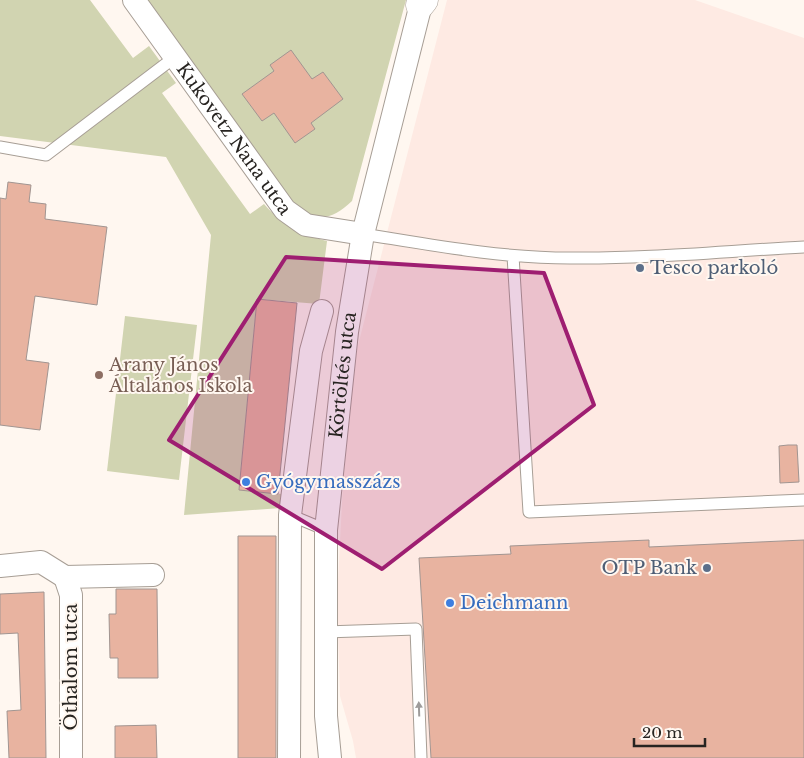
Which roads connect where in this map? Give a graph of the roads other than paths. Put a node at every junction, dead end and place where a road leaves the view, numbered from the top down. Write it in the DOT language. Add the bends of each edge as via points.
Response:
graph roads {
  1 [pos="134,0"];
  2 [pos="422,2"];
  3 [pos="175,57"];
  4 [pos="0,147"];
  5 [pos="363,234"];
  6 [pos="804,248"];
  7 [pos="513,256"];
  8 [pos="322,311"];
  9 [pos="804,500"];
  10 [pos="290,515"];
  11 [pos="326,530"];
  12 [pos="0,566"];
  13 [pos="153,576"];
  14 [pos="64,577"];
  15 [pos="325,632"];
  16 [pos="71,758"];
  17 [pos="289,758"];
  18 [pos="330,758"];
  19 [pos="421,758"];
  1 -- 3 [label="street, Kukovetz Nana utca"];
  2 -- 5 [label="street, Körtöltés utca"];
  3 -- 4 [label="lane" via="46,155"];
  3 -- 5 [label="street, Kukovetz Nana utca" via="285,210 306,224"];
  5 -- 7 [label="lane"];
  5 -- 11 [label="street, Körtöltés utca" via="347,332"];
  6 -- 7 [label="lane" via="638,258"];
  7 -- 9 [label="lane" via="529,512"];
  8 -- 10 [label="street" via="311,351"];
  10 -- 11 [label="lane"];
  10 -- 17 [label="street"];
  11 -- 15 [label="street, Körtöltés utca"];
  12 -- 14 [label="street" via="41,562"];
  13 -- 14 [label="street"];
  14 -- 16 [label="street, Öthalom utca" via="71,596"];
  15 -- 18 [label="street, Körtöltés utca"];
  19 -- 15 [label="lane, one-way" via="416,629"];
}
